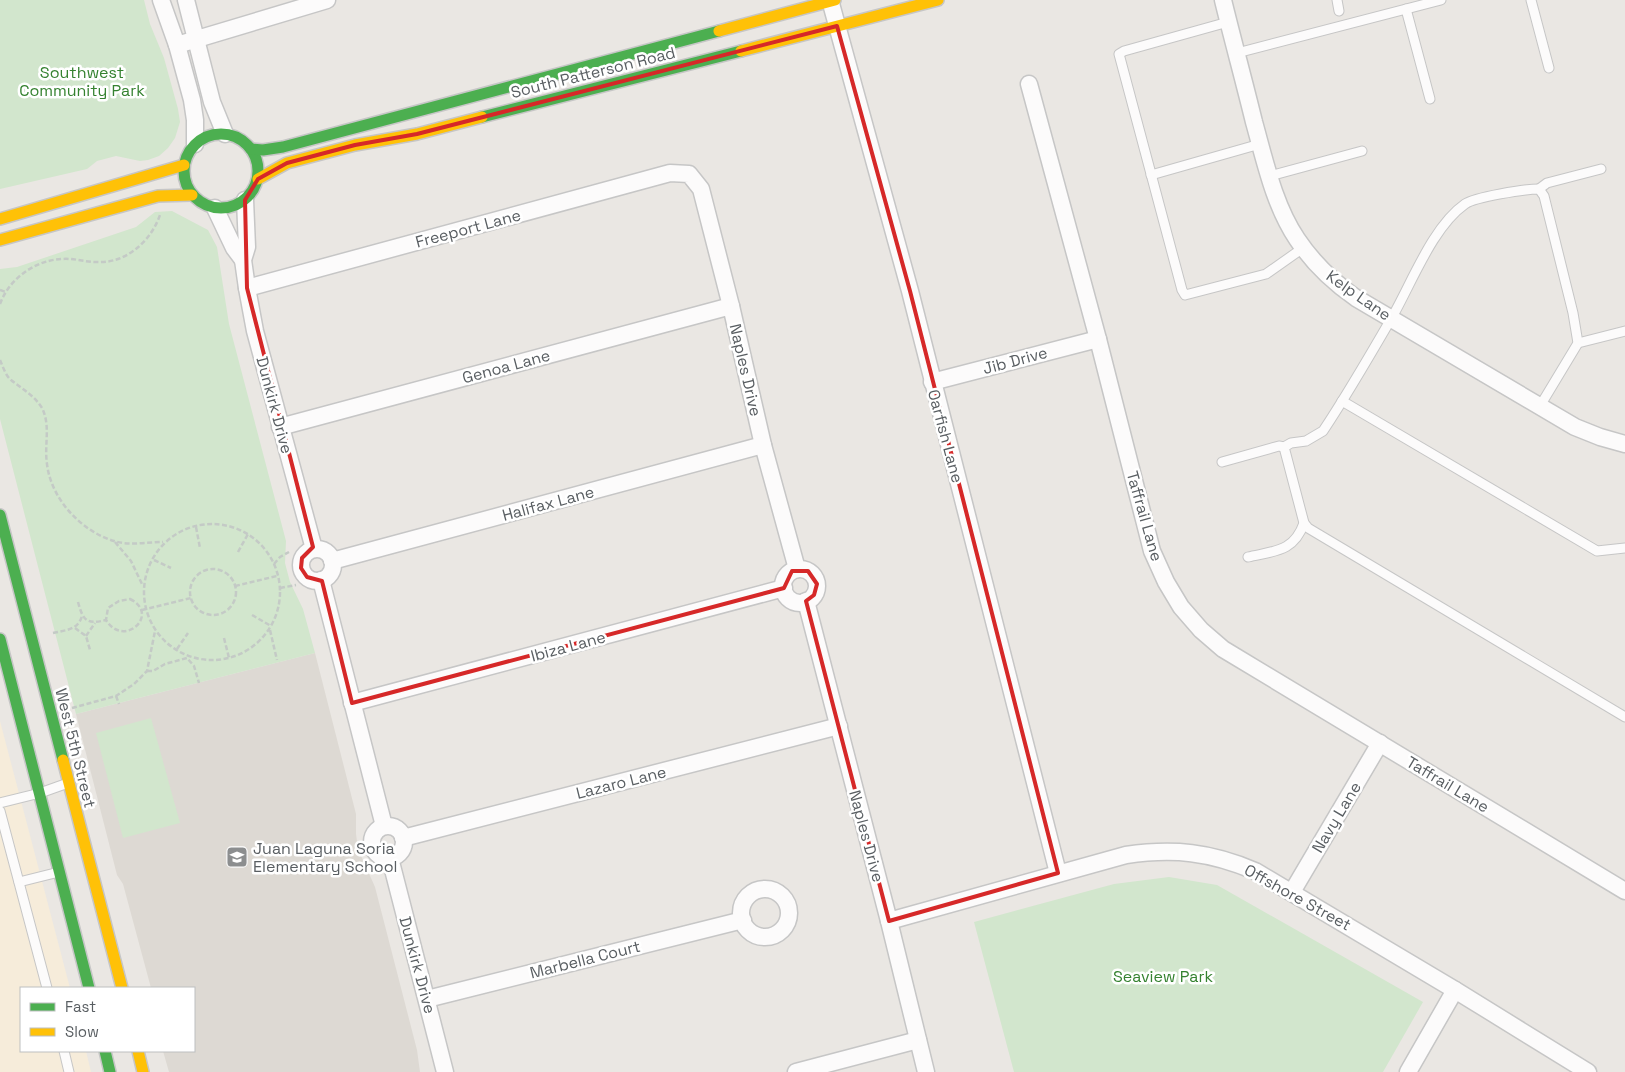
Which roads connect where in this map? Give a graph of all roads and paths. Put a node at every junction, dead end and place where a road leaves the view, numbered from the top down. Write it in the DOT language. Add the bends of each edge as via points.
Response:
graph roads {
  1 [pos="161,0"];
  2 [pos="186,0"];
  3 [pos="327,0"];
  4 [pos="832,0"];
  5 [pos="938,0"];
  6 [pos="1223,0"];
  7 [pos="1336,0"];
  8 [pos="1441,0"];
  9 [pos="1531,0"];
  10 [pos="1406,9"];
  11 [pos="1339,12"];
  12 [pos="1228,22"];
  13 [pos="837,26"];
  14 [pos="197,38"];
  15 [pos="176,45"];
  16 [pos="1236,53"];
  17 [pos="1549,68"];
  18 [pos="1029,84"];
  19 [pos="1430,99"];
  20 [pos="225,134"];
  21 [pos="195,144"];
  22 [pos="1260,144"];
  23 [pos="251,149"];
  24 [pos="1362,151"];
  25 [pos="184,165"];
  26 [pos="1601,169"];
  27 [pos="689,174"];
  28 [pos="1151,175"];
  29 [pos="1270,176"];
  30 [pos="258,178"];
  31 [pos="1539,189"];
  32 [pos="192,195"];
  33 [pos="245,200"];
  34 [pos="215,208"];
  35 [pos="161,209"];
  36 [pos="0,219"];
  37 [pos="0,240"];
  38 [pos="1303,248"];
  39 [pos="243,260"];
  40 [pos="247,288"];
  41 [pos="0,290"];
  42 [pos="6,292"];
  43 [pos="0,304"];
  44 [pos="731,306"];
  45 [pos="1391,318"];
  46 [pos="1625,331"];
  47 [pos="1098,339"];
  48 [pos="1578,343"];
  49 [pos="0,360"];
  50 [pos="932,382"];
  51 [pos="1342,401"];
  52 [pos="1540,406"];
  53 [pos="280,427"];
  54 [pos="1625,444"];
  55 [pos="764,445"];
  56 [pos="1284,447"];
  57 [pos="1222,462"];
  58 [pos="0,515"];
  59 [pos="1304,523"];
  60 [pos="196,527"];
  61 [pos="248,534"];
  62 [pos="115,542"];
  63 [pos="163,542"];
  64 [pos="200,548"];
  65 [pos="1625,548"];
  66 [pos="314,549"];
  67 [pos="238,552"];
  68 [pos="288,552"];
  69 [pos="1248,557"];
  70 [pos="154,560"];
  71 [pos="332,561"];
  72 [pos="274,564"];
  73 [pos="171,568"];
  74 [pos="797,569"];
  75 [pos="277,576"];
  76 [pos="321,580"];
  77 [pos="142,584"];
  78 [pos="296,585"];
  79 [pos="235,586"];
  80 [pos="280,588"];
  81 [pos="784,588"];
  82 [pos="190,598"];
  83 [pos="78,602"];
  84 [pos="806,602"];
  85 [pos="147,609"];
  86 [pos="142,610"];
  87 [pos="82,616"];
  88 [pos="252,616"];
  89 [pos="106,620"];
  90 [pos="95,623"];
  91 [pos="75,628"];
  92 [pos="270,628"];
  93 [pos="155,631"];
  94 [pos="53,633"];
  95 [pos="188,633"];
  96 [pos="86,636"];
  97 [pos="224,638"];
  98 [pos="0,639"];
  99 [pos="90,650"];
  100 [pos="177,650"];
  101 [pos="187,658"];
  102 [pos="229,658"];
  103 [pos="277,660"];
  104 [pos="3,662"];
  105 [pos="147,671"];
  106 [pos="199,683"];
  107 [pos="116,696"];
  108 [pos="352,703"];
  109 [pos="118,704"];
  110 [pos="72,708"];
  111 [pos="1625,717"];
  112 [pos="838,726"];
  113 [pos="1380,742"];
  114 [pos="68,783"];
  115 [pos="40,793"];
  116 [pos="0,803"];
  117 [pos="0,811"];
  118 [pos="384,826"];
  119 [pos="403,838"];
  120 [pos="390,858"];
  121 [pos="59,872"];
  122 [pos="1058,873"];
  123 [pos="19,882"];
  124 [pos="1625,891"];
  125 [pos="1292,892"];
  126 [pos="743,920"];
  127 [pos="889,921"];
  128 [pos="47,987"];
  129 [pos="89,987"];
  130 [pos="122,987"];
  131 [pos="1455,990"];
  132 [pos="427,998"];
  133 [pos="918,1040"];
  134 [pos="64,1052"];
  135 [pos="104,1052"];
  136 [pos="138,1052"];
  137 [pos="69,1072"];
  138 [pos="110,1072"];
  139 [pos="144,1072"];
  140 [pos="445,1072"];
  141 [pos="796,1072"];
  142 [pos="926,1072"];
  143 [pos="1408,1072"];
  144 [pos="1588,1072"];
  1 -- 15 [label="street"];
  2 -- 14 [label="street"];
  3 -- 14 [label="street"];
  4 -- 13 [label="street, Oarfish Lane"];
  4 -- 23 [label="street, South Patterson Road" via="283,147"];
  5 -- 13 [label="street, South Patterson Road"];
  6 -- 12 [label="street, Kelp Lane"];
  7 -- 11 [label="lane"];
  8 -- 10 [label="lane"];
  9 -- 17 [label="lane"];
  10 -- 16 [label="lane"];
  10 -- 19 [label="lane"];
  12 -- 16 [label="street, Kelp Lane"];
  12 -- 28 [label="lane" via="1119,54"];
  13 -- 30 [label="street, South Patterson Road" via="417,134 355,145 287,163"];
  13 -- 50 [label="street, Oarfish Lane"];
  14 -- 15 [label="street"];
  14 -- 20 [label="street" via="212,102"];
  15 -- 21 [label="street" via="193,106"];
  16 -- 22 [label="street, Kelp Lane"];
  18 -- 47 [label="street, Taffrail Lane"];
  20 -- 21 [label="street" via="204,137"];
  20 -- 23 [label="street" via="236,136"];
  21 -- 25 [label="street" via="187,153"];
  22 -- 28 [label="lane"];
  22 -- 29 [label="street, Kelp Lane"];
  23 -- 30 [label="street" via="256,158"];
  24 -- 29 [label="lane"];
  25 -- 32 [label="street" via="183,176"];
  25 -- 36 [label="street"];
  26 -- 31 [label="lane" via="1547,183"];
  27 -- 40 [label="street, Freeport Lane" via="670,173"];
  27 -- 44 [label="street, Naples Drive" via="701,189"];
  28 -- 38 [label="lane" via="1185,295 1266,274"];
  29 -- 38 [label="street, Kelp Lane" via="1282,211"];
  30 -- 33 [label="street"];
  31 -- 45 [label="lane" via="1523,189 1466,203 1447,219"];
  31 -- 48 [label="lane" via="1544,196"];
  32 -- 34 [label="street" via="198,202"];
  32 -- 37 [label="street" via="158,196"];
  33 -- 34 [label="street" via="231,207"];
  33 -- 39 [label="street, Dunkirk Drive" via="247,247"];
  34 -- 39 [label="street, Dunkirk Drive"];
  35 -- 42 [label="path" via="150,236 130,253 100,262 65,259 45,262 23,273"];
  38 -- 45 [label="street, Kelp Lane" via="1343,288"];
  39 -- 40 [label="street, Dunkirk Drive"];
  40 -- 53 [label="street, Dunkirk Drive"];
  41 -- 42 [label="path"];
  42 -- 43 [label="path"];
  44 -- 53 [label="street, Genoa Lane"];
  44 -- 55 [label="street, Naples Drive"];
  45 -- 51 [label="lane"];
  45 -- 52 [label="street, Kelp Lane"];
  46 -- 48 [label="lane"];
  47 -- 50 [label="street, Jib Drive"];
  47 -- 113 [label="street, Taffrail Lane" via="1152,551 1181,607 1223,649"];
  48 -- 52 [label="lane"];
  49 -- 62 [label="path" via="10,379 22,386 42,408 46,420 47,466 56,491 76,518"];
  50 -- 122 [label="street, Oarfish Lane"];
  51 -- 56 [label="lane" via="1323,431 1306,441"];
  51 -- 65 [label="lane" via="1597,551"];
  52 -- 54 [label="street, Kelp Lane" via="1576,427"];
  53 -- 66 [label="street, Dunkirk Drive"];
  55 -- 71 [label="street, Halifax Lane"];
  55 -- 74 [label="street, Naples Drive"];
  56 -- 57 [label="lane"];
  56 -- 59 [label="lane"];
  58 -- 114 [label="street, West 5th Street"];
  59 -- 69 [label="lane" via="1300,534 1286,548"];
  59 -- 111 [label="lane"];
  60 -- 61 [label="path" via="215,525"];
  60 -- 63 [label="path"];
  60 -- 64 [label="path"];
  61 -- 67 [label="path"];
  61 -- 72 [label="path" via="265,549"];
  62 -- 63 [label="path"];
  62 -- 77 [label="path" via="131,562"];
  63 -- 70 [label="path"];
  66 -- 71 [label="street" via="328,553"];
  66 -- 76 [label="street" via="305,554 301,568 311,580"];
  68 -- 72 [label="path"];
  70 -- 73 [label="path"];
  70 -- 77 [label="path"];
  71 -- 76 [label="street" via="332,570"];
  72 -- 75 [label="path"];
  74 -- 81 [label="street" via="788,574"];
  74 -- 84 [label="street" via="808,571 816,578 814,595"];
  75 -- 79 [label="path"];
  75 -- 80 [label="path"];
  76 -- 108 [label="street"];
  77 -- 85 [label="path"];
  78 -- 80 [label="path"];
  79 -- 82 [label="path" via="226,573 211,569 203,571 192,582"];
  79 -- 82 [label="path" via="235,601 219,615 212,616 198,610"];
  80 -- 92 [label="path"];
  81 -- 84 [label="street" via="790,598"];
  81 -- 108 [label="street, Ibiza Lane"];
  82 -- 85 [label="path"];
  83 -- 87 [label="path"];
  84 -- 112 [label="street, Naples Drive"];
  85 -- 86 [label="path"];
  85 -- 93 [label="path"];
  86 -- 89 [label="path" via="134,601 124,600 108,608"];
  86 -- 89 [label="path" via="138,626 126,631 114,629"];
  87 -- 90 [label="path"];
  87 -- 91 [label="path"];
  88 -- 92 [label="path"];
  89 -- 90 [label="path"];
  90 -- 96 [label="path"];
  91 -- 94 [label="path"];
  91 -- 96 [label="path"];
  92 -- 102 [label="path" via="256,643"];
  92 -- 103 [label="path"];
  93 -- 100 [label="path"];
  93 -- 105 [label="path"];
  95 -- 100 [label="path"];
  96 -- 99 [label="path"];
  97 -- 102 [label="path"];
  98 -- 104 [label="street"];
  100 -- 101 [label="path"];
  101 -- 102 [label="path"];
  101 -- 105 [label="path"];
  101 -- 106 [label="path" via="194,666"];
  104 -- 115 [label="street"];
  105 -- 107 [label="path"];
  107 -- 109 [label="path"];
  107 -- 110 [label="path"];
  108 -- 118 [label="street"];
  112 -- 119 [label="street, Lazaro Lane"];
  112 -- 127 [label="street, Naples Drive"];
  113 -- 124 [label="street, Taffrail Lane"];
  113 -- 125 [label="street, Navy Lane"];
  114 -- 115 [label="lane"];
  114 -- 130 [label="street, West 5th Street"];
  115 -- 116 [label="lane"];
  115 -- 121 [label="street"];
  117 -- 123 [label="lane"];
  118 -- 119 [label="street" via="394,827"];
  118 -- 120 [label="street" via="375,832 372,843 376,853"];
  119 -- 120 [label="street" via="403,848"];
  120 -- 132 [label="street, Dunkirk Drive"];
  121 -- 123 [label="lane"];
  121 -- 129 [label="street"];
  122 -- 125 [label="street, Offshore Street" via="1126,855 1175,850 1230,860"];
  122 -- 127 [label="street, Offshore Street"];
  123 -- 128 [label="lane"];
  125 -- 131 [label="street, Offshore Street"];
  126 -- 132 [label="street, Marbella Court"];
  127 -- 133 [label="street, Naples Drive"];
  131 -- 143 [label="street"];
  131 -- 144 [label="street, Offshore Street"];
  132 -- 140 [label="street, Dunkirk Drive"];
  133 -- 141 [label="street"];
  133 -- 142 [label="street, Naples Drive"];
  134 -- 137 [label="lane"];
  135 -- 138 [label="street"];
  136 -- 139 [label="street"];
}
